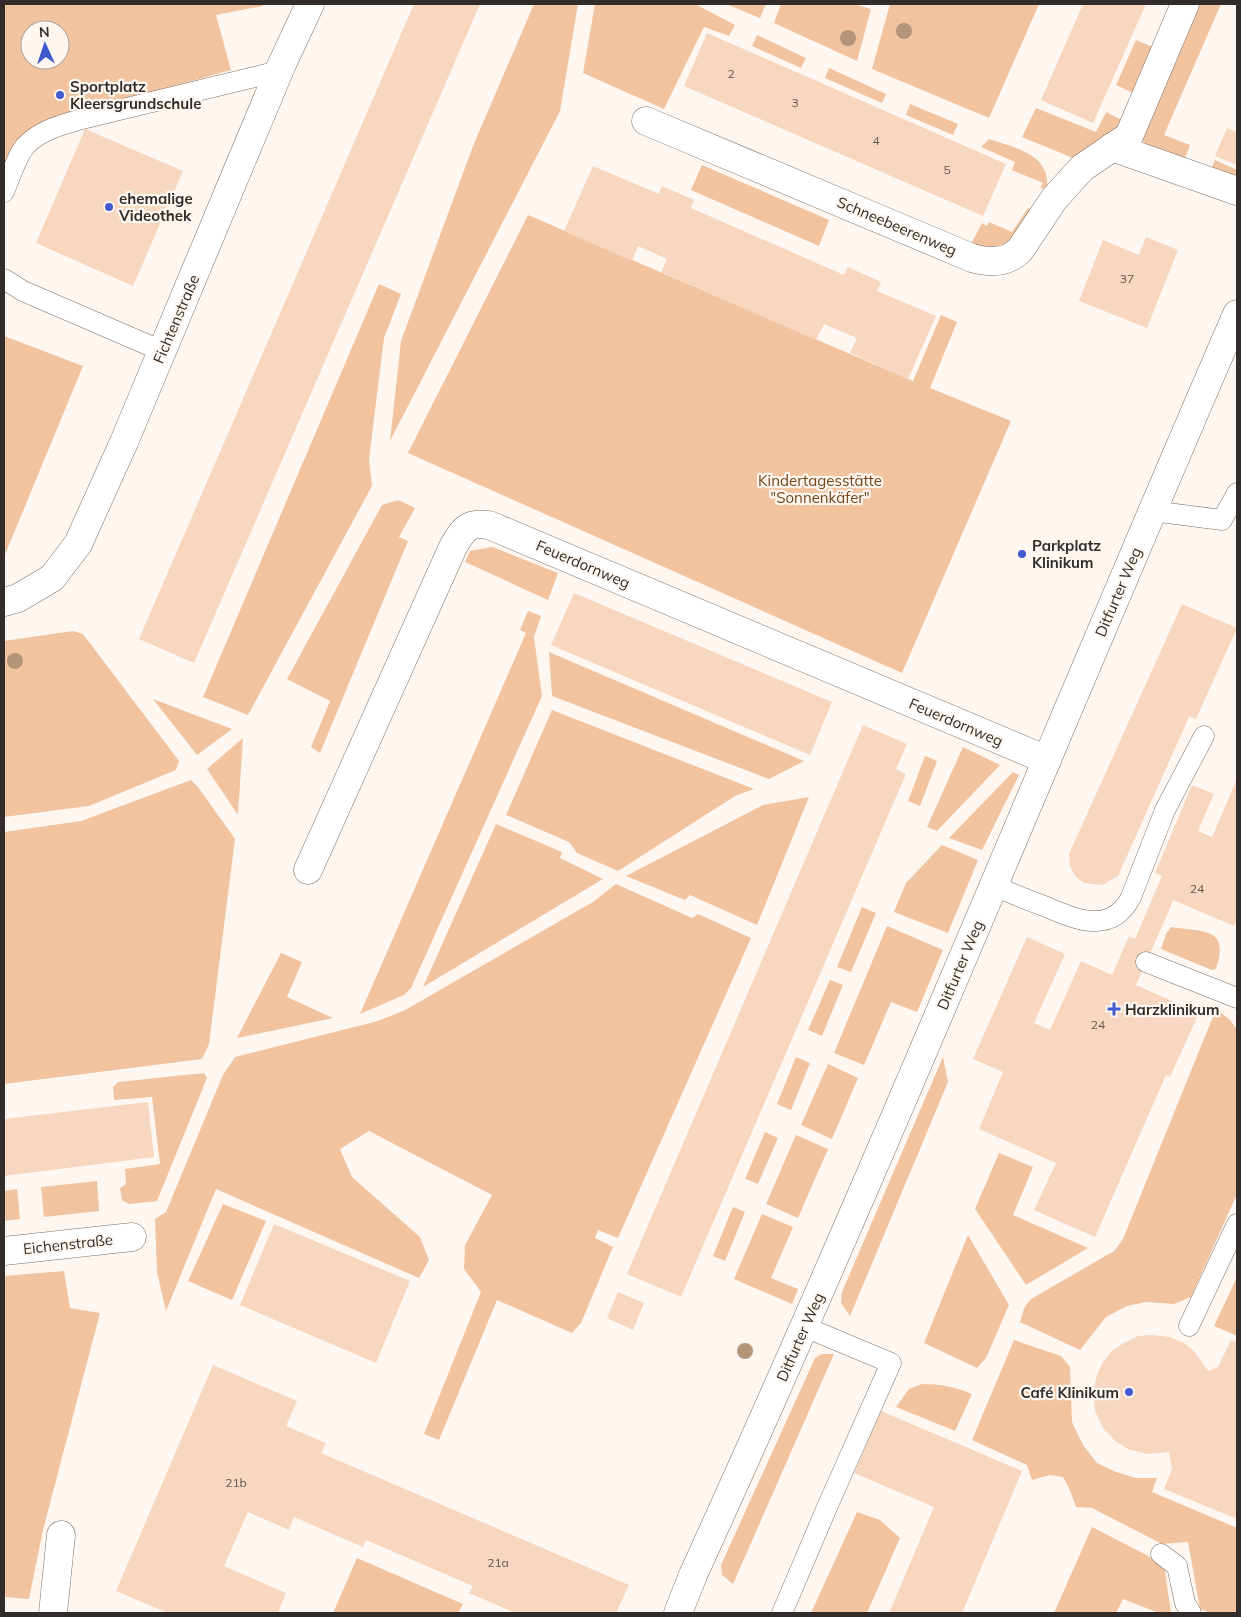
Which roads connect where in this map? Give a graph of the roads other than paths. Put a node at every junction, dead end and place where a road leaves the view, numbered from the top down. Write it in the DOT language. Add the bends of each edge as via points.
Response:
graph roads {
  1 [pos="310,4"];
  2 [pos="1185,4"];
  3 [pos="279,71"];
  4 [pos="646,121"];
  5 [pos="1112,147"];
  6 [pos="1237,190"];
  7 [pos="4,192"];
  8 [pos="4,279"];
  9 [pos="1237,314"];
  10 [pos="162,351"];
  11 [pos="1237,493"];
  12 [pos="1152,510"];
  13 [pos="4,602"];
  14 [pos="1204,736"];
  15 [pos="1047,760"];
  16 [pos="308,870"];
  17 [pos="994,886"];
  18 [pos="1146,962"];
  19 [pos="1237,998"];
  20 [pos="1237,1224"];
  21 [pos="132,1237"];
  22 [pos="4,1251"];
  23 [pos="1188,1326"];
  24 [pos="805,1328"];
  25 [pos="61,1535"];
  26 [pos="1162,1554"];
  27 [pos="53,1613"];
  28 [pos="678,1613"];
  29 [pos="782,1613"];
  30 [pos="1191,1613"];
  1 -- 3 [label="street, Fichtenstraße"];
  2 -- 5 [label="street, Schneebeerenweg" via="1132,130"];
  3 -- 7 [label="lane" via="52,128 25,147"];
  3 -- 10 [label="street, Fichtenstraße"];
  4 -- 5 [label="street, Schneebeerenweg" via="972,258 990,261 1017,254 1082,168"];
  5 -- 6 [label="street"];
  8 -- 10 [label="lane" via="24,291"];
  9 -- 12 [label="street, Ditfurter Weg"];
  10 -- 13 [label="street, Fichtenstraße" via="78,544 52,578 18,598"];
  11 -- 12 [label="lane" via="1222,520"];
  12 -- 15 [label="street, Ditfurter Weg"];
  14 -- 17 [label="lane" via="1165,810 1128,903 1119,914 1097,922 1077,920"];
  15 -- 16 [label="street, Feuerdornweg" via="489,524 472,524 453,547"];
  15 -- 17 [label="street, Ditfurter Weg"];
  17 -- 24 [label="street, Ditfurter Weg"];
  18 -- 19 [label="lane"];
  20 -- 23 [label="lane"];
  21 -- 22 [label="street, Eichenstraße"];
  24 -- 28 [label="street, Ditfurter Weg"];
  24 -- 29 [label="lane" via="891,1363"];
  25 -- 27 [label="street"];
  26 -- 30 [label="lane" via="1177,1566 1185,1603"];
}
